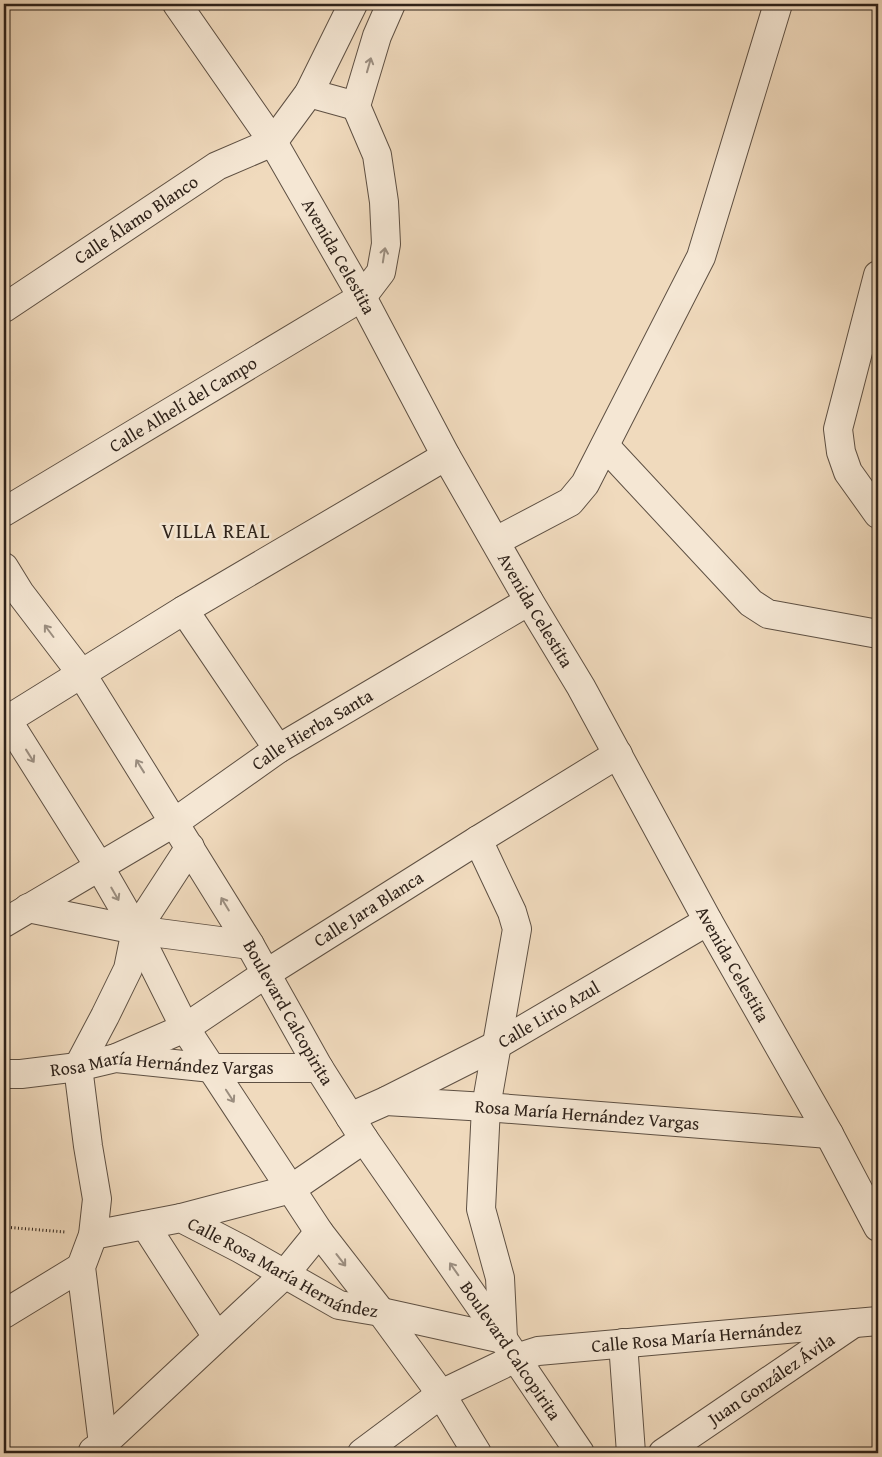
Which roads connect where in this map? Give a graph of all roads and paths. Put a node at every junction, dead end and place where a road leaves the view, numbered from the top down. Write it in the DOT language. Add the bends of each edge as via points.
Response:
graph roads {
  1 [pos="176,4"];
  2 [pos="353,4"];
  3 [pos="391,4"];
  4 [pos="778,4"];
  5 [pos="309,93"];
  6 [pos="356,106"];
  7 [pos="273,142"];
  8 [pos="878,275"];
  9 [pos="362,298"];
  10 [pos="4,308"];
  11 [pos="605,446"];
  12 [pos="446,456"];
  13 [pos="4,512"];
  14 [pos="878,514"];
  15 [pos="496,541"];
  16 [pos="4,568"];
  17 [pos="12,598"];
  18 [pos="529,601"];
  19 [pos="184,610"];
  20 [pos="878,634"];
  21 [pos="82,673"];
  22 [pos="5,718"];
  23 [pos="278,749"];
  24 [pos="618,754"];
  25 [pos="175,822"];
  26 [pos="478,840"];
  27 [pos="190,847"];
  28 [pos="99,866"];
  29 [pos="28,908"];
  30 [pos="708,921"];
  31 [pos="4,923"];
  32 [pos="136,930"];
  33 [pos="250,945"];
  34 [pos="267,974"];
  35 [pos="185,1028"];
  36 [pos="496,1046"];
  37 [pos="116,1058"];
  38 [pos="78,1067"];
  39 [pos="212,1068"];
  40 [pos="319,1068"];
  41 [pos="4,1074"];
  42 [pos="386,1101"];
  43 [pos="486,1107"];
  44 [pos="357,1128"];
  45 [pos="829,1134"];
  46 [pos="292,1189"];
  47 [pos="182,1218"];
  48 [pos="145,1225"];
  49 [pos="4,1227"];
  50 [pos="878,1227"];
  51 [pos="320,1232"];
  52 [pos="93,1235"];
  53 [pos="82,1267"];
  54 [pos="284,1275"];
  55 [pos="382,1312"];
  56 [pos="4,1314"];
  57 [pos="867,1321"];
  58 [pos="217,1337"];
  59 [pos="623,1343"];
  60 [pos="510,1348"];
  61 [pos="441,1394"];
  62 [pos="97,1448"];
  63 [pos="362,1453"];
  64 [pos="477,1453"];
  65 [pos="580,1453"];
  66 [pos="631,1453"];
  67 [pos="663,1453"];
  1 -- 7 [label="street, Avenida Celestita"];
  2 -- 5 [label="street"];
  6 -- 3 [label="street, one-way" via="377,36"];
  4 -- 11 [label="street" via="701,256"];
  5 -- 6 [label="street"];
  5 -- 7 [label="street"];
  9 -- 6 [label="street, one-way" via="381,272 386,244 378,155"];
  7 -- 9 [label="street, Avenida Celestita"];
  7 -- 10 [label="street, Calle Álamo Blanco" via="218,166"];
  8 -- 14 [label="street" via="838,429 848,472"];
  9 -- 12 [label="street, Avenida Celestita"];
  9 -- 13 [label="street, Calle Alhelí del Campo"];
  11 -- 15 [label="street" via="585,484 570,502"];
  11 -- 20 [label="street" via="751,603 768,614"];
  12 -- 15 [label="street, Avenida Celestita"];
  12 -- 19 [label="street"];
  15 -- 18 [label="street, Avenida Celestita"];
  16 -- 17 [label="street, Boulevard Calcopirita"];
  21 -- 17 [label="street, Boulevard Calcopirita, one-way"];
  18 -- 23 [label="street, Calle Hierba Santa"];
  18 -- 24 [label="street, Avenida Celestita"];
  19 -- 21 [label="street"];
  19 -- 23 [label="street"];
  21 -- 22 [label="street"];
  25 -- 21 [label="street, Boulevard Calcopirita, one-way"];
  22 -- 28 [label="street, one-way"];
  23 -- 25 [label="street, Calle Hierba Santa"];
  24 -- 26 [label="street, Calle Jara Blanca"];
  24 -- 30 [label="street, Avenida Celestita"];
  25 -- 27 [label="street, Boulevard Calcopirita"];
  25 -- 28 [label="street, Calle Hierba Santa"];
  26 -- 34 [label="street, Calle Jara Blanca"];
  26 -- 36 [label="street" via="517,929"];
  27 -- 32 [label="street"];
  33 -- 27 [label="street, Boulevard Calcopirita, one-way"];
  28 -- 29 [label="street, Calle Hierba Santa"];
  28 -- 32 [label="street, one-way"];
  29 -- 31 [label="street, Calle Hierba Santa"];
  29 -- 32 [label="street"];
  30 -- 36 [label="street, Calle Lirio Azul"];
  30 -- 45 [label="street, Avenida Celestita"];
  32 -- 33 [label="street"];
  32 -- 35 [label="street"];
  32 -- 38 [label="street" via="128,969"];
  33 -- 34 [label="street, Boulevard Calcopirita"];
  34 -- 35 [label="street, Calle Jara Blanca"];
  34 -- 40 [label="street, Boulevard Calcopirita"];
  35 -- 37 [label="street, Calle Jara Blanca"];
  35 -- 39 [label="street"];
  36 -- 42 [label="street, Calle Lirio Azul"];
  36 -- 43 [label="street"];
  37 -- 38 [label="street, Rosa María Hernández Vargas"];
  37 -- 39 [label="street, Rosa María Hernández Vargas"];
  38 -- 41 [label="street, Rosa María Hernández Vargas"];
  38 -- 52 [label="street" via="97,1199"];
  39 -- 40 [label="street, Rosa María Hernández Vargas"];
  39 -- 46 [label="street, one-way"];
  40 -- 44 [label="street, Boulevard Calcopirita"];
  42 -- 43 [label="street, Rosa María Hernández Vargas"];
  42 -- 44 [label="street, Rosa María Hernández Vargas"];
  43 -- 45 [label="street, Rosa María Hernández Vargas"];
  43 -- 60 [label="street" via="481,1209 500,1278"];
  44 -- 46 [label="street, Rosa María Hernández Vargas"];
  60 -- 44 [label="street, Boulevard Calcopirita, one-way"];
  45 -- 50 [label="street, Avenida Celestita"];
  46 -- 47 [label="street"];
  46 -- 51 [label="street"];
  47 -- 48 [label="street, Calle Rosa María Hernández"];
  47 -- 54 [label="street, Calle Rosa María Hernández"];
  48 -- 52 [label="street, Calle Rosa María Hernández"];
  48 -- 58 [label="street"];
  49 -- 52 [label="path"];
  51 -- 54 [label="street"];
  51 -- 55 [label="street, one-way"];
  52 -- 53 [label="street"];
  53 -- 56 [label="street"];
  53 -- 62 [label="street"];
  54 -- 55 [label="street, Calle Rosa María Hernández" via="339,1305"];
  54 -- 58 [label="street"];
  55 -- 60 [label="street, Calle Rosa María Hernández"];
  55 -- 61 [label="street"];
  57 -- 59 [label="street, Calle Rosa María Hernández"];
  57 -- 67 [label="street, Juan González Ávila"];
  58 -- 62 [label="street"];
  59 -- 60 [label="street, Calle Rosa María Hernández" via="538,1351"];
  59 -- 66 [label="street"];
  60 -- 61 [label="street"];
  60 -- 65 [label="street, Boulevard Calcopirita"];
  61 -- 63 [label="street"];
  61 -- 64 [label="street"];
}
